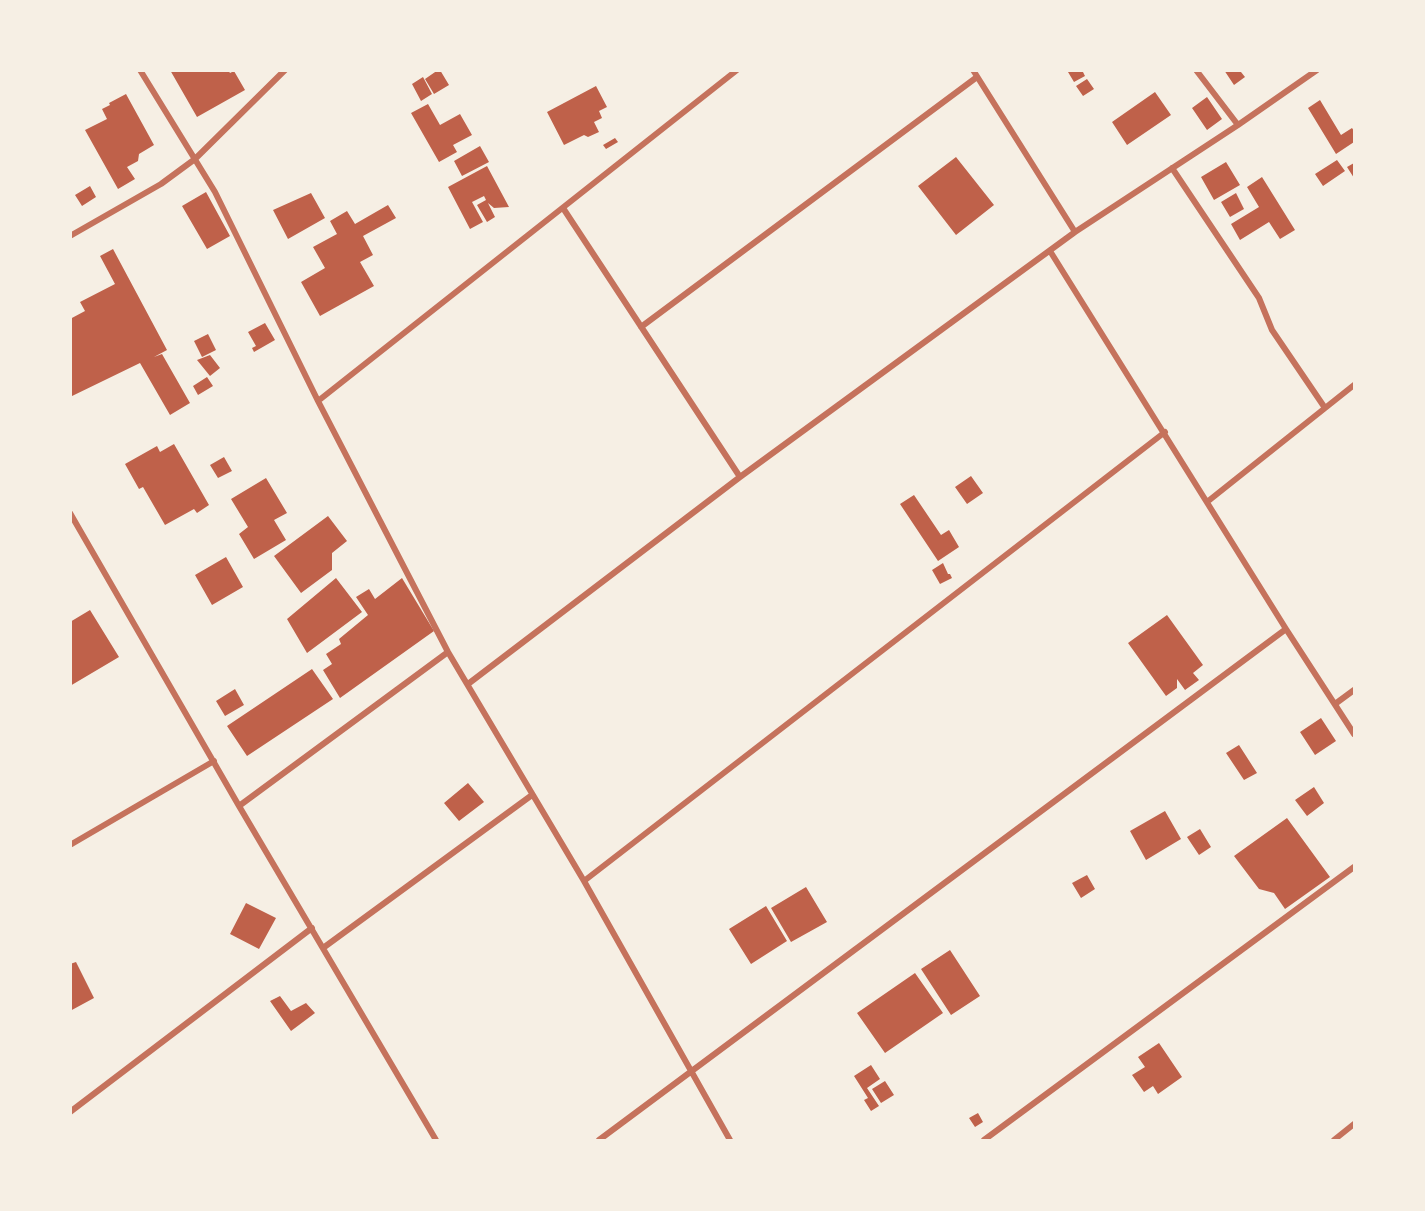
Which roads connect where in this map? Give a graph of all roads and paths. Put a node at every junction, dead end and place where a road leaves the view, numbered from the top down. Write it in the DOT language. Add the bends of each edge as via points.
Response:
graph roads {
  1 [pos="140,70"];
  2 [pos="285,70"];
  3 [pos="737,70"];
  4 [pos="973,70"];
  5 [pos="1196,70"];
  6 [pos="1317,70"];
  7 [pos="977,78"];
  8 [pos="1238,125"];
  9 [pos="195,159"];
  10 [pos="1172,168"];
  11 [pos="563,208"];
  12 [pos="1075,232"];
  13 [pos="70,236"];
  14 [pos="1050,251"];
  15 [pos="641,327"];
  16 [pos="1354,385"];
  17 [pos="318,401"];
  18 [pos="1325,408"];
  19 [pos="1165,432"];
  20 [pos="740,477"];
  21 [pos="1207,502"];
  22 [pos="70,513"];
  23 [pos="1286,629"];
  24 [pos="448,652"];
  25 [pos="468,684"];
  26 [pos="1354,690"];
  27 [pos="1335,704"];
  28 [pos="1354,734"];
  29 [pos="214,761"];
  30 [pos="532,795"];
  31 [pos="238,806"];
  32 [pos="70,845"];
  33 [pos="1354,867"];
  34 [pos="584,881"];
  35 [pos="312,928"];
  36 [pos="323,948"];
  37 [pos="692,1071"];
  38 [pos="70,1112"];
  39 [pos="1354,1124"];
  40 [pos="436,1140"];
  41 [pos="599,1140"];
  42 [pos="730,1140"];
  43 [pos="984,1140"];
  44 [pos="1334,1140"];
  1 -- 9 [label="street"];
  2 -- 9 [label="street"];
  3 -- 11 [label="street"];
  4 -- 7 [label="street"];
  5 -- 8 [label="street"];
  6 -- 8 [label="street"];
  7 -- 12 [label="street"];
  7 -- 15 [label="street"];
  8 -- 10 [label="street"];
  9 -- 13 [label="street"];
  9 -- 17 [label="street"];
  10 -- 12 [label="street"];
  10 -- 18 [label="street" via="1259,298 1272,330"];
  11 -- 15 [label="street"];
  11 -- 17 [label="street"];
  12 -- 14 [label="street"];
  14 -- 19 [label="street"];
  14 -- 20 [label="street"];
  15 -- 20 [label="street"];
  16 -- 18 [label="street"];
  17 -- 24 [label="street"];
  18 -- 21 [label="street"];
  19 -- 21 [label="street"];
  19 -- 34 [label="street"];
  20 -- 25 [label="street"];
  21 -- 23 [label="street"];
  22 -- 29 [label="street"];
  23 -- 27 [label="street"];
  23 -- 37 [label="street"];
  24 -- 25 [label="street"];
  24 -- 31 [label="street"];
  25 -- 30 [label="street"];
  26 -- 27 [label="street"];
  27 -- 28 [label="street"];
  29 -- 31 [label="street"];
  29 -- 32 [label="street"];
  30 -- 34 [label="street"];
  30 -- 36 [label="street"];
  31 -- 35 [label="street"];
  33 -- 43 [label="street"];
  34 -- 37 [label="street"];
  35 -- 36 [label="street"];
  35 -- 38 [label="street"];
  36 -- 40 [label="street"];
  37 -- 41 [label="street"];
  37 -- 42 [label="street"];
  39 -- 44 [label="street"];
}
